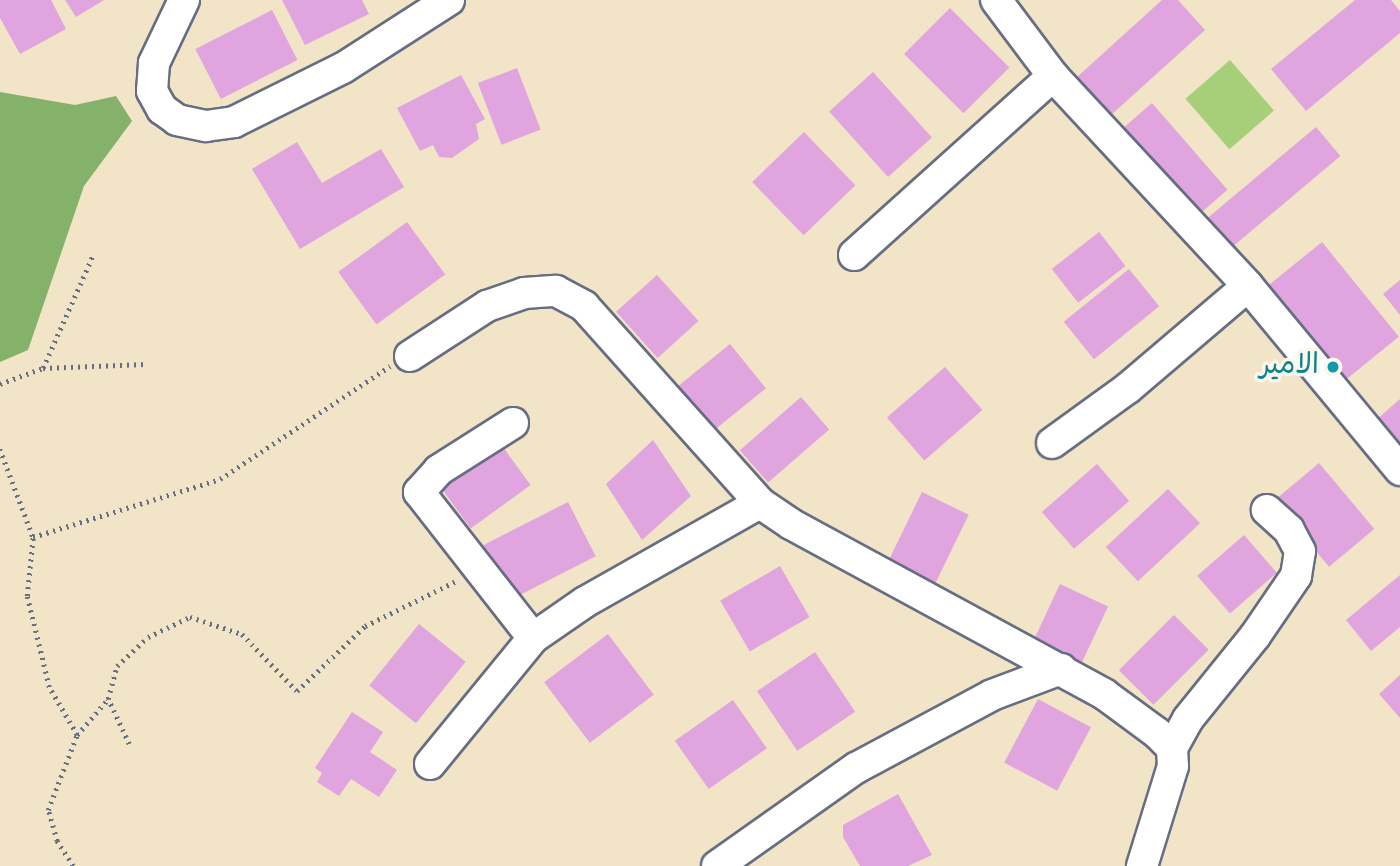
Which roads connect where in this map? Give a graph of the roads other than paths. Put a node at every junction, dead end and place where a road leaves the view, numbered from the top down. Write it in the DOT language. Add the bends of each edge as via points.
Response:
graph roads {
  1 [pos="184,0"];
  2 [pos="449,0"];
  3 [pos="996,0"];
  4 [pos="1053,76"];
  5 [pos="854,255"];
  6 [pos="1248,286"];
  7 [pos="410,356"];
  8 [pos="513,423"];
  9 [pos="1052,443"];
  10 [pos="1400,470"];
  11 [pos="760,503"];
  12 [pos="1267,510"];
  13 [pos="533,638"];
  14 [pos="1060,669"];
  15 [pos="1172,748"];
  16 [pos="430,764"];
  17 [pos="717,866"];
  18 [pos="1142,866"];
  1 -- 2 [label="street" via="150,78 156,99 170,116 184,124 206,126 234,121 343,68"];
  3 -- 4 [label="street"];
  4 -- 5 [label="street"];
  4 -- 6 [label="street"];
  6 -- 9 [label="street" via="1128,388"];
  6 -- 10 [label="street"];
  7 -- 11 [label="street" via="487,306 524,292 556,291 584,306 614,335"];
  8 -- 13 [label="street" via="439,470 419,492"];
  11 -- 13 [label="street" via="585,602"];
  11 -- 14 [label="street"];
  12 -- 15 [label="street" via="1289,530 1300,551 1296,576 1188,719"];
  13 -- 16 [label="street"];
  14 -- 15 [label="street" via="1144,720"];
  14 -- 17 [label="street" via="992,695 856,768"];
  15 -- 18 [label="street" via="1170,775"];
}
